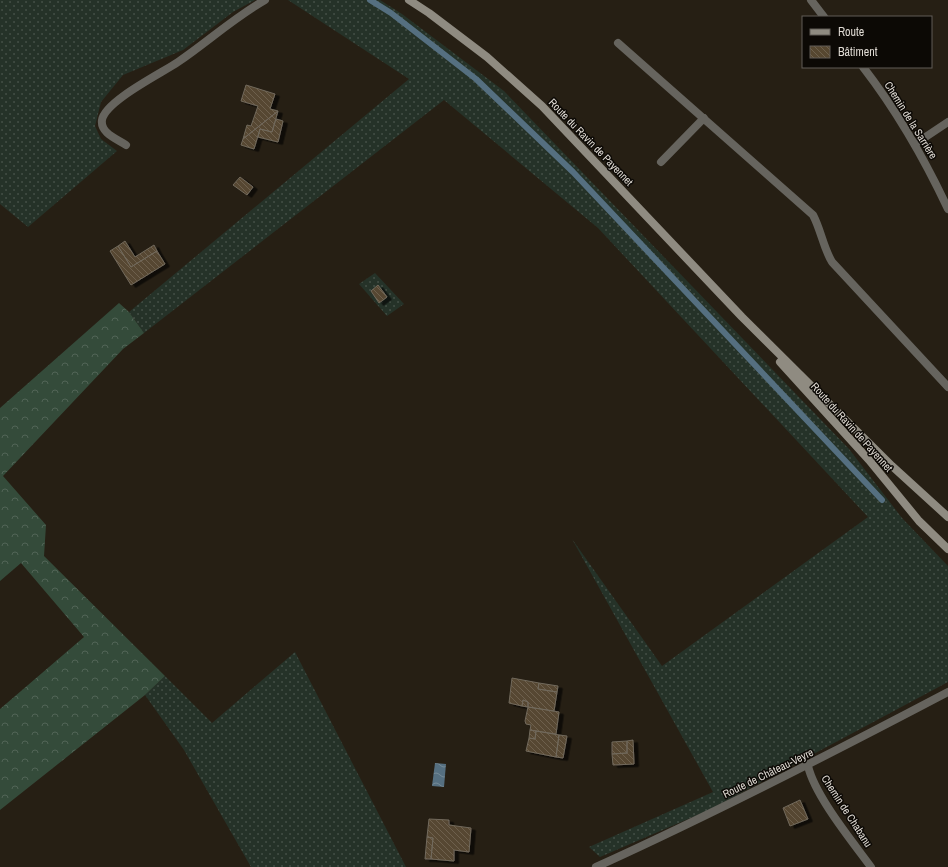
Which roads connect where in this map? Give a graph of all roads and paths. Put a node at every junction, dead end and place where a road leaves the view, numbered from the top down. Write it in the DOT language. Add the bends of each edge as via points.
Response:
graph roads {
  1 [pos="265,0"];
  2 [pos="409,0"];
  3 [pos="811,0"];
  4 [pos="823,16"];
  5 [pos="618,43"];
  6 [pos="864,68"];
  7 [pos="704,118"];
  8 [pos="948,122"];
  9 [pos="915,144"];
  10 [pos="126,145"];
  11 [pos="661,162"];
  12 [pos="948,209"];
  13 [pos="742,317"];
  14 [pos="948,387"];
  15 [pos="948,517"];
  16 [pos="948,549"];
  17 [pos="948,692"];
  18 [pos="808,766"];
  19 [pos="596,867"];
  20 [pos="871,867"];
  1 -- 10 [label="street" via="226,24 179,62 124,96 107,110 102,119 102,127 105,132"];
  2 -- 13 [label="street, Route du Ravin de Payennet" via="487,58 542,106"];
  3 -- 4 [label="street"];
  5 -- 7 [label="street"];
  6 -- 9 [label="street, Chemin de la Sarrière"];
  7 -- 11 [label="street"];
  7 -- 14 [label="street" via="813,215 820,229 826,253 832,262"];
  8 -- 9 [label="street"];
  9 -- 12 [label="street, Chemin de la Sarrière"];
  13 -- 15 [label="street, Route du Ravin de Payennet" via="892,466"];
  13 -- 16 [label="street, Route du Ravin de Payennet" via="869,460 919,521"];
  17 -- 18 [label="street, Route de Château-Veyre"];
  18 -- 19 [label="street, Route de Château-Veyre"];
  18 -- 20 [label="street, Chemin de Chabanu" via="810,775 837,820"];
}
